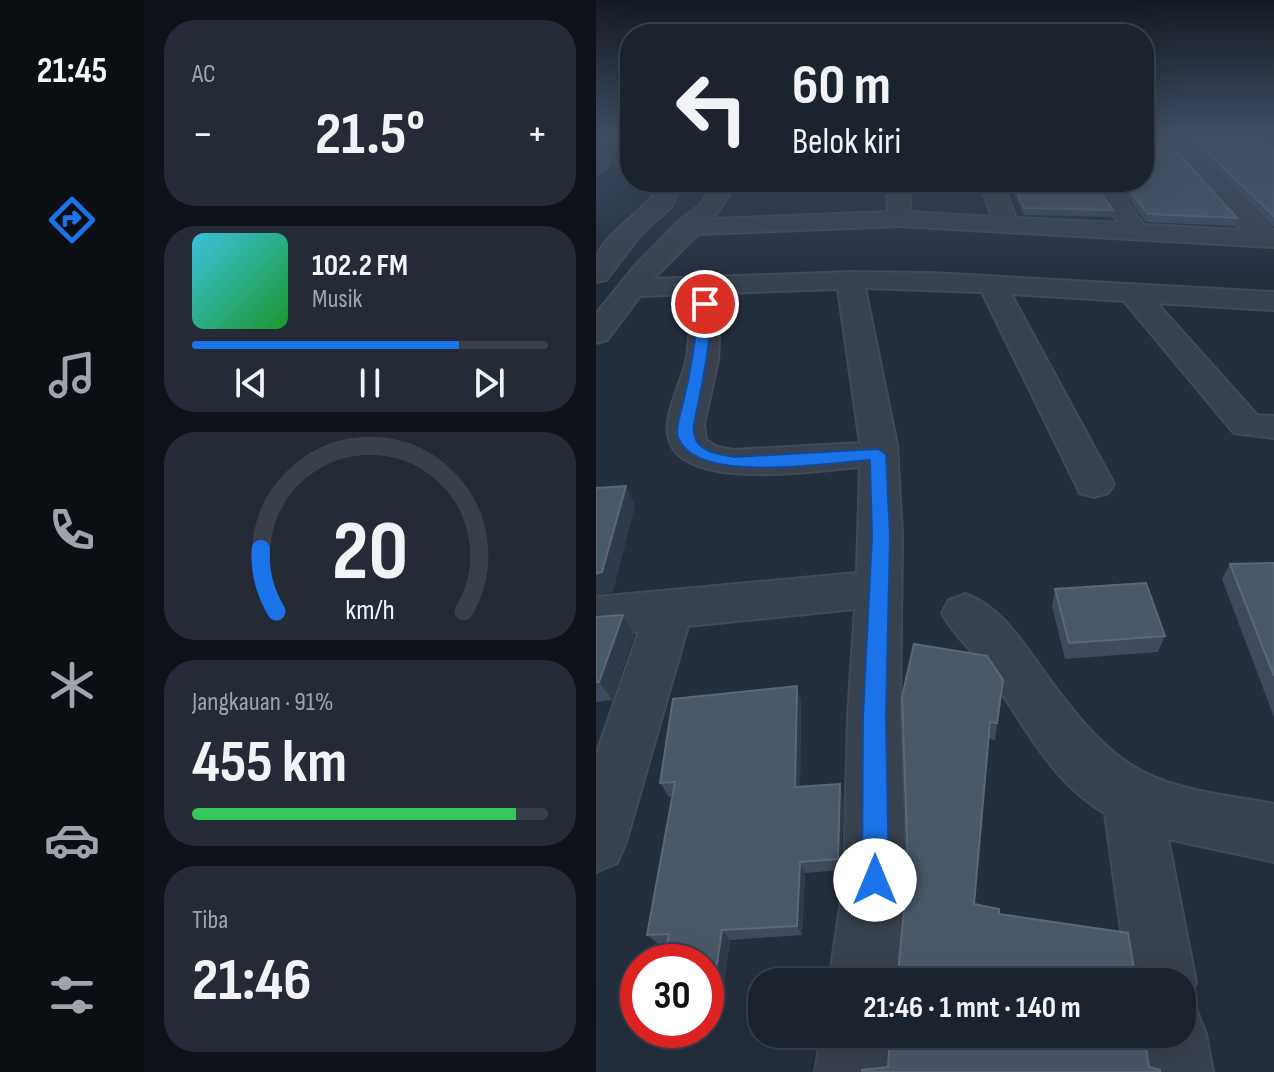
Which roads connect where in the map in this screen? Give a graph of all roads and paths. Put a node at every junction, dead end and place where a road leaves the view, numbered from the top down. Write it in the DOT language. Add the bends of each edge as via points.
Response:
graph roads {
  1 [pos="1214,183"];
  2 [pos="668,192"];
  3 [pos="720,192"];
  4 [pos="898,192"];
  5 [pos="995,192"];
  6 [pos="1108,192"];
  7 [pos="900,219"];
  8 [pos="1007,225"];
  9 [pos="687,227"];
  10 [pos="1137,232"];
  11 [pos="1269,239"];
  12 [pos="596,274"];
  13 [pos="850,280"];
  14 [pos="992,285"];
  15 [pos="707,286"];
  16 [pos="633,288"];
  17 [pos="1133,293"];
  18 [pos="1274,301"];
  19 [pos="596,334"];
  20 [pos="1274,427"];
  21 [pos="878,454"];
  22 [pos="1094,484"];
  23 [pos="879,589"];
  24 [pos="669,610"];
  25 [pos="965,613"];
  26 [pos="596,616"];
  27 [pos="1131,794"];
  28 [pos="1274,833"];
  29 [pos="596,842"];
  30 [pos="865,968"];
  31 [pos="1160,968"];
  32 [pos="854,1048"];
  33 [pos="1173,1048"];
  34 [pos="851,1072"];
  35 [pos="1177,1072"];
  1 -- 11 [label="street"];
  2 -- 12 [label="street"];
  3 -- 9 [label="street"];
  4 -- 7 [label="street"];
  5 -- 8 [label="street"];
  6 -- 10 [label="street"];
  7 -- 8 [label="street"];
  7 -- 9 [label="street"];
  8 -- 10 [label="street"];
  9 -- 16 [label="street"];
  10 -- 11 [label="street"];
  13 -- 14 [label="street"];
  13 -- 15 [label="street"];
  13 -- 21 [label="street"];
  14 -- 17 [label="street"];
  14 -- 22 [label="street"];
  15 -- 16 [label="street"];
  15 -- 21 [label="street" via="702,360 686,424 693,448 734,462"];
  16 -- 19 [label="street"];
  17 -- 18 [label="street"];
  17 -- 20 [label="street" via="1247,425"];
  21 -- 23 [label="street"];
  23 -- 24 [label="street"];
  23 -- 30 [label="street" via="875,880"];
  24 -- 26 [label="street"];
  24 -- 29 [label="street"];
  25 -- 27 [label="street" via="1001,648 1086,764"];
  27 -- 28 [label="street" via="1188,817"];
  27 -- 31 [label="street"];
  32 -- 34 [label="street"];
  33 -- 35 [label="street"];
}
